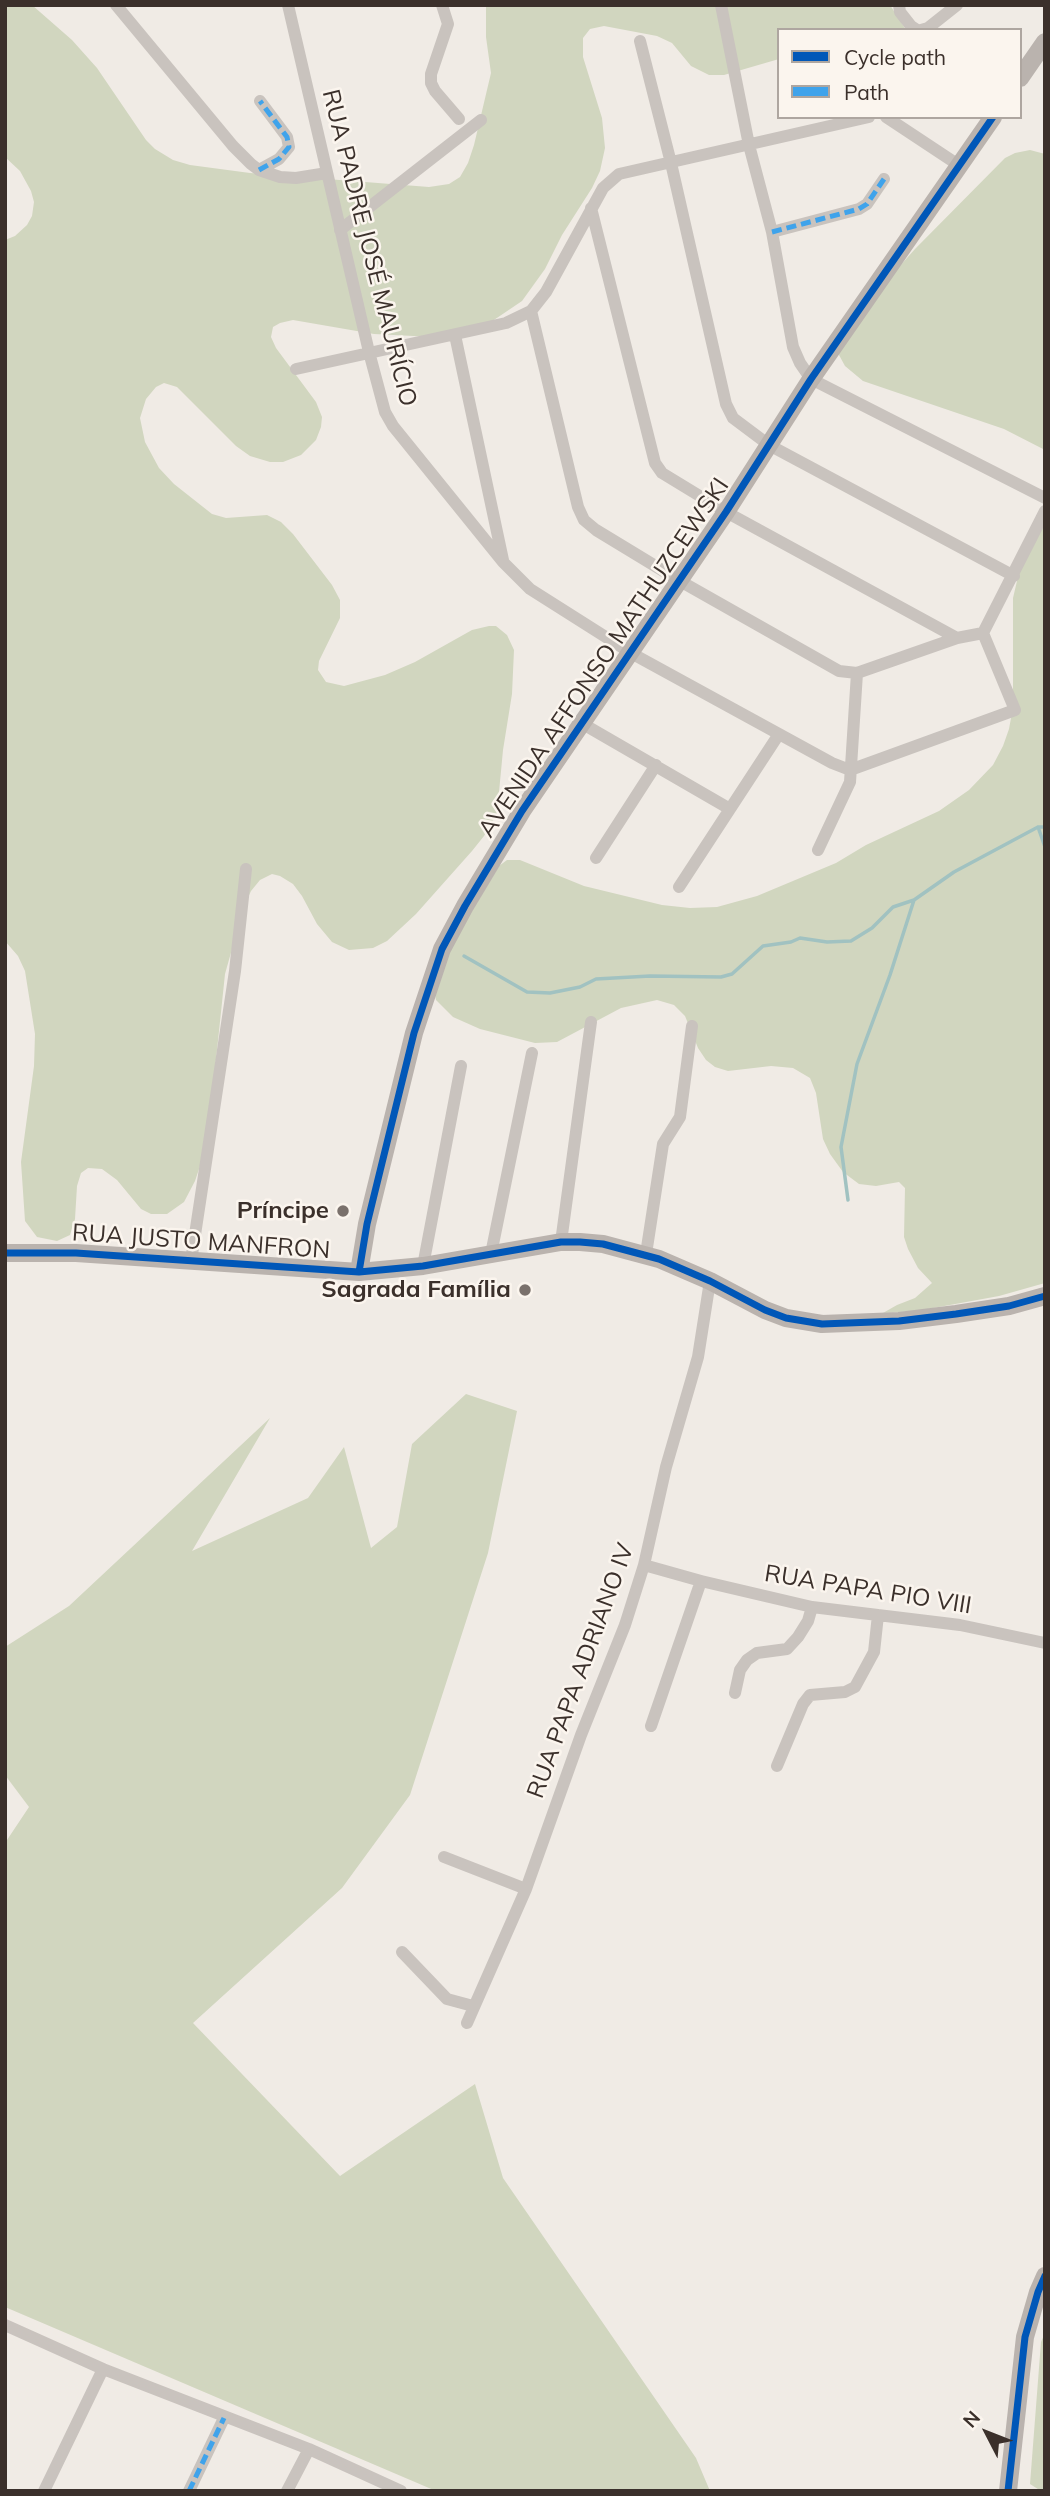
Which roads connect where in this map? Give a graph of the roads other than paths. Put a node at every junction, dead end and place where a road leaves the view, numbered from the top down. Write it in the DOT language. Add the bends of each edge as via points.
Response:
graph roads {
  1 [pos="116,5"];
  2 [pos="288,5"];
  3 [pos="442,5"];
  4 [pos="721,5"];
  5 [pos="899,5"];
  6 [pos="957,5"];
  7 [pos="915,28"];
  8 [pos="928,28"];
  9 [pos="640,41"];
  10 [pos="1045,42"];
  11 [pos="1022,75"];
  12 [pos="260,101"];
  13 [pos="459,119"];
  14 [pos="860,119"];
  15 [pos="889,119"];
  16 [pos="992,119"];
  17 [pos="481,120"];
  18 [pos="749,145"];
  19 [pos="671,163"];
  20 [pos="960,166"];
  21 [pos="259,170"];
  22 [pos="327,173"];
  23 [pos="884,179"];
  24 [pos="591,208"];
  25 [pos="340,230"];
  26 [pos="772,232"];
  27 [pos="531,311"];
  28 [pos="455,335"];
  29 [pos="369,352"];
  30 [pos="296,369"];
  31 [pos="811,379"];
  32 [pos="769,445"];
  33 [pos="1045,498"];
  34 [pos="1045,511"];
  35 [pos="726,512"];
  36 [pos="503,562"];
  37 [pos="1014,576"];
  38 [pos="680,581"];
  39 [pos="983,633"];
  40 [pos="957,638"];
  41 [pos="631,653"];
  42 [pos="857,673"];
  43 [pos="583,724"];
  44 [pos="779,734"];
  45 [pos="656,765"];
  46 [pos="850,769"];
  47 [pos="730,809"];
  48 [pos="818,850"];
  49 [pos="596,858"];
  50 [pos="246,869"];
  51 [pos="678,887"];
  52 [pos="591,1022"];
  53 [pos="692,1026"];
  54 [pos="532,1054"];
  55 [pos="461,1066"];
  56 [pos="561,1242"];
  57 [pos="5,1253"];
  58 [pos="491,1254"];
  59 [pos="646,1254"];
  60 [pos="191,1261"];
  61 [pos="423,1266"];
  62 [pos="359,1272"];
  63 [pos="710,1281"];
  64 [pos="1045,1296"];
  65 [pos="644,1565"];
  66 [pos="701,1581"];
  67 [pos="812,1607"];
  68 [pos="878,1615"];
  69 [pos="1045,1643"];
  70 [pos="735,1693"];
  71 [pos="651,1726"];
  72 [pos="777,1766"];
  73 [pos="444,1857"];
  74 [pos="526,1889"];
  75 [pos="402,1952"];
  76 [pos="473,2006"];
  77 [pos="467,2023"];
  78 [pos="1045,2276"];
  79 [pos="5,2325"];
  80 [pos="103,2369"];
  81 [pos="224,2418"];
  82 [pos="309,2449"];
  83 [pos="44,2491"];
  84 [pos="189,2491"];
  85 [pos="287,2491"];
  86 [pos="401,2491"];
  87 [pos="1008,2491"];
  1 -- 21 [label="street" via="233,146"];
  2 -- 22 [label="street, RUA PADRE JOSÉ MAURÍCIO"];
  3 -- 13 [label="street" via="448,24 431,83"];
  4 -- 18 [label="street"];
  5 -- 7 [label="street"];
  6 -- 8 [label="street"];
  9 -- 19 [label="street"];
  10 -- 11 [label="street"];
  12 -- 21 [label="street" via="288,137 289,147"];
  14 -- 18 [label="street"];
  15 -- 20 [label="street"];
  16 -- 20 [label="street, AVENIDA AFFONSO MATHUZCEWSKI"];
  17 -- 25 [label="street"];
  18 -- 19 [label="street"];
  18 -- 26 [label="street"];
  19 -- 24 [label="street" via="619,174"];
  19 -- 32 [label="street" via="726,404 733,418"];
  20 -- 31 [label="street, AVENIDA AFFONSO MATHUZCEWSKI"];
  21 -- 22 [label="street" via="296,178"];
  22 -- 25 [label="street, RUA PADRE JOSÉ MAURÍCIO"];
  23 -- 26 [label="street" via="859,209"];
  24 -- 27 [label="street"];
  24 -- 35 [label="street" via="655,463 662,473"];
  25 -- 29 [label="street, RUA PADRE JOSÉ MAURÍCIO"];
  26 -- 31 [label="street" via="793,347"];
  27 -- 28 [label="street" via="506,323"];
  27 -- 38 [label="street" via="584,520"];
  28 -- 29 [label="street"];
  28 -- 36 [label="street"];
  29 -- 30 [label="street"];
  29 -- 36 [label="street, RUA PADRE JOSÉ MAURÍCIO" via="393,426"];
  31 -- 32 [label="street, AVENIDA AFFONSO MATHUZCEWSKI"];
  31 -- 33 [label="street"];
  32 -- 35 [label="street, AVENIDA AFFONSO MATHUZCEWSKI"];
  32 -- 37 [label="street"];
  34 -- 37 [label="street"];
  35 -- 38 [label="street, AVENIDA AFFONSO MATHUZCEWSKI"];
  35 -- 40 [label="street"];
  36 -- 41 [label="street, RUA PADRE JOSÉ MAURÍCIO" via="530,589"];
  37 -- 39 [label="street"];
  38 -- 41 [label="street, AVENIDA AFFONSO MATHUZCEWSKI"];
  38 -- 42 [label="street" via="839,671"];
  39 -- 40 [label="street"];
  39 -- 46 [label="street" via="1014,710"];
  40 -- 42 [label="street"];
  41 -- 43 [label="street, AVENIDA AFFONSO MATHUZCEWSKI"];
  41 -- 44 [label="street, RUA PADRE JOSÉ MAURÍCIO"];
  42 -- 46 [label="street"];
  43 -- 45 [label="street"];
  43 -- 62 [label="street, AVENIDA AFFONSO MATHUZCEWSKI" via="522,811 442,948 414,1033"];
  44 -- 46 [label="street, RUA PADRE JOSÉ MAURÍCIO"];
  44 -- 47 [label="street"];
  45 -- 47 [label="street"];
  45 -- 49 [label="street"];
  46 -- 48 [label="street" via="847,790"];
  47 -- 51 [label="street"];
  50 -- 60 [label="street"];
  52 -- 56 [label="street"];
  53 -- 59 [label="street" via="680,1117 663,1144"];
  54 -- 58 [label="street"];
  55 -- 61 [label="street"];
  56 -- 58 [label="street, RUA JUSTO MANFRON"];
  56 -- 59 [label="street, RUA JUSTO MANFRON" via="603,1244"];
  57 -- 60 [label="street, RUA JUSTO MANFRON"];
  58 -- 61 [label="street, RUA JUSTO MANFRON"];
  59 -- 63 [label="street, RUA JUSTO MANFRON"];
  60 -- 62 [label="street, RUA JUSTO MANFRON"];
  61 -- 62 [label="street, RUA JUSTO MANFRON"];
  63 -- 64 [label="street, RUA JUSTO MANFRON" via="765,1310 822,1324 956,1314"];
  63 -- 65 [label="street, RUA PAPA ADRIANO IV" via="698,1357 666,1466"];
  65 -- 66 [label="street, RUA PAPA PIO VIII"];
  65 -- 74 [label="street, RUA PAPA ADRIANO IV"];
  66 -- 67 [label="street, RUA PAPA PIO VIII"];
  66 -- 71 [label="street"];
  67 -- 68 [label="street, RUA PAPA PIO VIII"];
  67 -- 70 [label="street" via="808,1621 787,1649 757,1653 747,1660"];
  68 -- 69 [label="street, RUA PAPA PIO VIII" via="960,1625"];
  68 -- 72 [label="street" via="874,1652 855,1687 810,1695"];
  73 -- 74 [label="street"];
  74 -- 76 [label="street, RUA PAPA ADRIANO IV"];
  75 -- 76 [label="street" via="447,1999"];
  76 -- 77 [label="street, RUA PAPA ADRIANO IV"];
  78 -- 87 [label="street" via="1025,2337"];
  79 -- 80 [label="street"];
  80 -- 81 [label="street"];
  80 -- 83 [label="street"];
  81 -- 82 [label="street"];
  81 -- 84 [label="street"];
  82 -- 85 [label="street"];
  82 -- 86 [label="street"];
}
